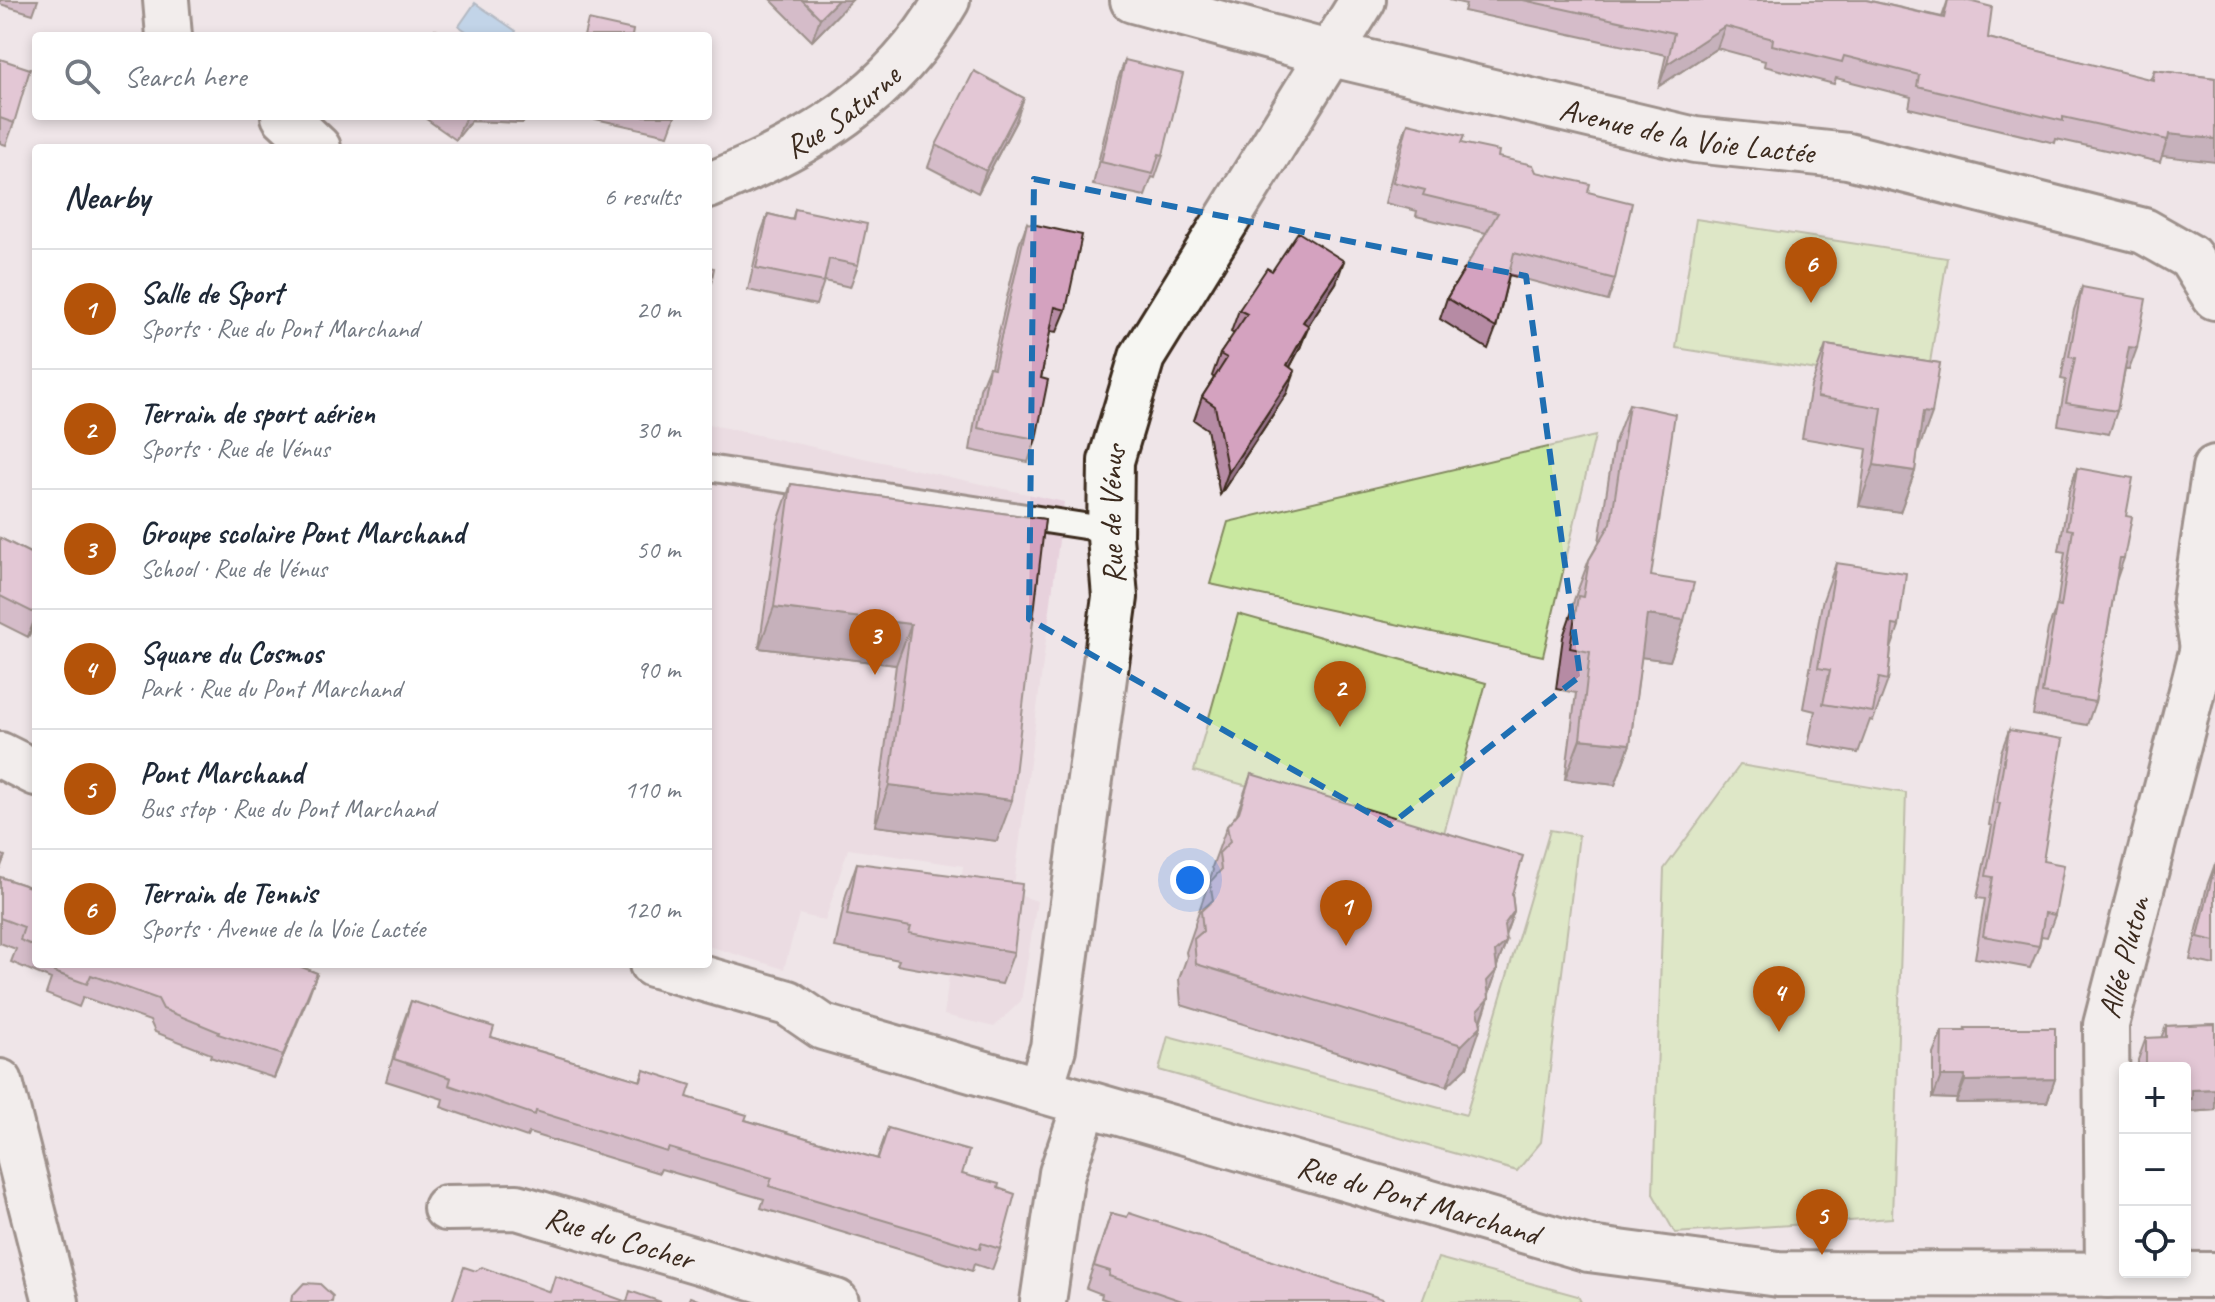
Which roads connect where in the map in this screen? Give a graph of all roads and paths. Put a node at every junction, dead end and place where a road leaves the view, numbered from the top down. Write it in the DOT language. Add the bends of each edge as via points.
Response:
graph roads {
  1 [pos="166,0"];
  2 [pos="947,0"];
  3 [pos="1133,0"];
  4 [pos="1363,0"];
  5 [pos="169,32"];
  6 [pos="1328,53"];
  7 [pos="288,120"];
  8 [pos="314,144"];
  9 [pos="712,184"];
  10 [pos="2215,297"];
  11 [pos="2215,468"];
  12 [pos="712,469"];
  13 [pos="1110,530"];
  14 [pos="2209,649"];
  15 [pos="0,755"];
  16 [pos="32,771"];
  17 [pos="666,968"];
  18 [pos="0,1082"];
  19 [pos="1040,1090"];
  20 [pos="1085,1105"];
  21 [pos="446,1208"];
  22 [pos="2108,1275"];
  23 [pos="2215,1275"];
  24 [pos="56,1302"];
  25 [pos="836,1302"];
  26 [pos="1043,1302"];
  1 -- 5 [label="street"];
  2 -- 9 [label="street, Rue Saturne" via="894,72 844,115 807,142"];
  3 -- 6 [label="street, Avenue de la Voie Lactée"];
  4 -- 6 [label="street, Rue de Vénus"];
  6 -- 10 [label="street, Avenue de la Voie Lactée" via="1695,140 1848,156 2144,231 2190,257"];
  6 -- 13 [label="street, Rue de Vénus" via="1142,357 1111,461"];
  7 -- 8 [label="street"];
  11 -- 14 [label="street" via="2195,600"];
  12 -- 13 [label="lane"];
  13 -- 19 [label="street, Rue de Vénus" via="1115,597 1053,1048"];
  14 -- 22 [label="street, Allée Pluton" via="2106,1025"];
  15 -- 16 [label="street"];
  17 -- 19 [label="street, Rue du Pont Marchand" via="788,1003 823,1027"];
  18 -- 24 [label="street"];
  19 -- 20 [label="street, Rue du Pont Marchand"];
  20 -- 22 [label="street, Rue du Pont Marchand" via="1589,1249 1778,1274"];
  20 -- 26 [label="street" via="1062,1173"];
  21 -- 25 [label="street, Rue du Cocher" via="517,1207"];
  22 -- 23 [label="street, Rue du Pont Marchand"];
}
